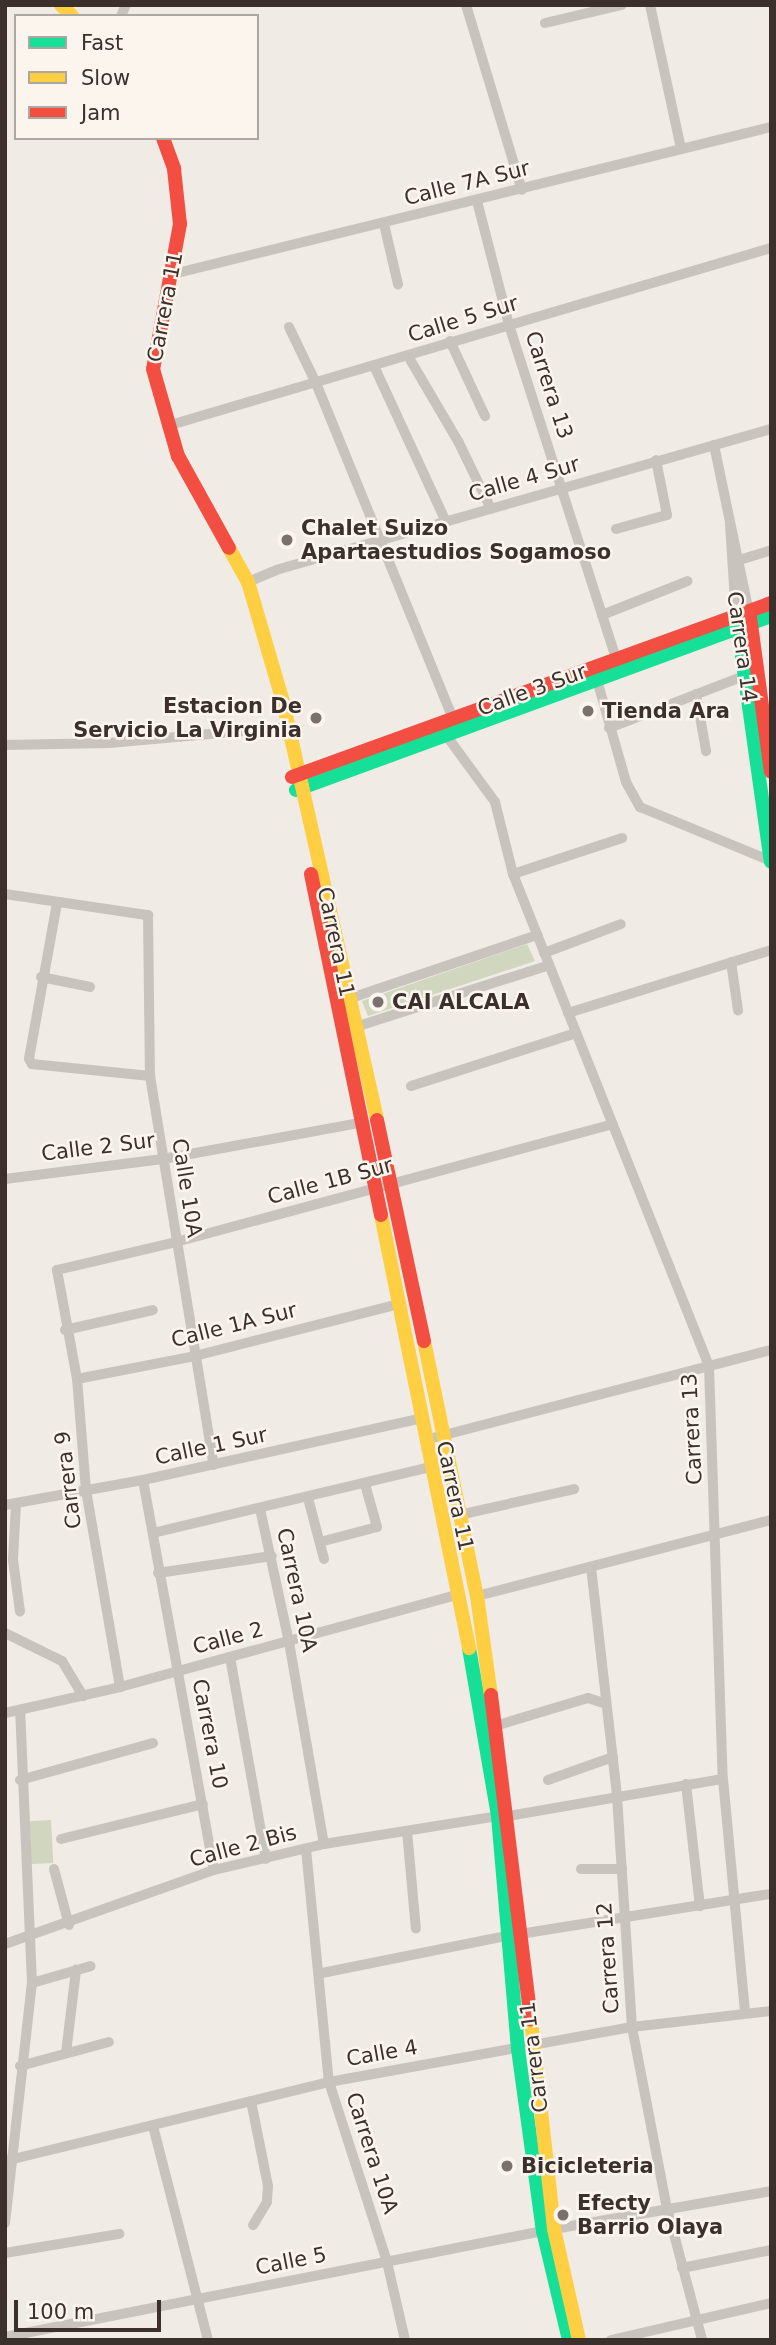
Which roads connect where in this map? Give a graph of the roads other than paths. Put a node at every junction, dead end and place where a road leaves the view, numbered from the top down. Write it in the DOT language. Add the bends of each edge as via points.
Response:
graph roads {
  1 [pos="466,5"];
  2 [pos="622,5"];
  3 [pos="650,5"];
  4 [pos="545,23"];
  5 [pos="771,127"];
  6 [pos="164,140"];
  7 [pos="681,148"];
  8 [pos="522,190"];
  9 [pos="477,201"];
  10 [pos="384,224"];
  11 [pos="771,248"];
  12 [pos="173,274"];
  13 [pos="398,285"];
  14 [pos="509,325"];
  15 [pos="289,327"];
  16 [pos="450,341"];
  17 [pos="408,356"];
  18 [pos="374,366"];
  19 [pos="316,383"];
  20 [pos="485,416"];
  21 [pos="167,426"];
  22 [pos="771,429"];
  23 [pos="714,445"];
  24 [pos="656,460"];
  25 [pos="564,489"];
  26 [pos="491,509"];
  27 [pos="446,522"];
  28 [pos="616,528"];
  29 [pos="381,540"];
  30 [pos="771,550"];
  31 [pos="735,561"];
  32 [pos="688,581"];
  33 [pos="248,582"];
  34 [pos="771,603"];
  35 [pos="602,615"];
  36 [pos="771,616"];
  37 [pos="744,620"];
  38 [pos="616,659"];
  39 [pos="746,675"];
  40 [pos="597,680"];
  41 [pos="696,694"];
  42 [pos="453,719"];
  43 [pos="286,728"];
  44 [pos="609,728"];
  45 [pos="446,735"];
  46 [pos="5,744"];
  47 [pos="706,751"];
  48 [pos="771,772"];
  49 [pos="297,782"];
  50 [pos="622,838"];
  51 [pos="771,861"];
  52 [pos="513,874"];
  53 [pos="5,894"];
  54 [pos="57,903"];
  55 [pos="621,924"];
  56 [pos="537,935"];
  57 [pos="771,950"];
  58 [pos="544,953"];
  59 [pos="731,962"];
  60 [pos="549,965"];
  61 [pos="41,977"];
  62 [pos="90,987"];
  63 [pos="348,999"];
  64 [pos="738,1010"];
  65 [pos="568,1013"];
  66 [pos="349,1029"];
  67 [pos="576,1033"];
  68 [pos="150,1076"];
  69 [pos="411,1086"];
  70 [pos="360,1123"];
  71 [pos="612,1125"];
  72 [pos="163,1158"];
  73 [pos="5,1179"];
  74 [pos="391,1184"];
  75 [pos="374,1189"];
  76 [pos="176,1242"];
  77 [pos="57,1270"];
  78 [pos="399,1304"];
  79 [pos="153,1310"];
  80 [pos="65,1330"];
  81 [pos="771,1350"];
  82 [pos="195,1356"];
  83 [pos="709,1366"];
  84 [pos="77,1379"];
  85 [pos="423,1418"];
  86 [pos="435,1437"];
  87 [pos="214,1465"];
  88 [pos="441,1465"];
  89 [pos="143,1480"];
  90 [pos="365,1484"];
  91 [pos="574,1489"];
  92 [pos="86,1490"];
  93 [pos="308,1498"];
  94 [pos="11,1505"];
  95 [pos="260,1509"];
  96 [pos="459,1515"];
  97 [pos="770,1522"];
  98 [pos="153,1533"];
  99 [pos="716,1534"];
  100 [pos="320,1542"];
  101 [pos="272,1556"];
  102 [pos="324,1559"];
  103 [pos="590,1567"];
  104 [pos="159,1573"];
  105 [pos="459,1594"];
  106 [pos="477,1596"];
  107 [pos="20,1612"];
  108 [pos="5,1633"];
  109 [pos="289,1642"];
  110 [pos="230,1657"];
  111 [pos="178,1671"];
  112 [pos="120,1687"];
  113 [pos="83,1696"];
  114 [pos="607,1704"];
  115 [pos="20,1712"];
  116 [pos="5,1713"];
  117 [pos="495,1726"];
  118 [pos="153,1743"];
  119 [pos="613,1757"];
  120 [pos="723,1779"];
  121 [pos="20,1780"];
  122 [pos="548,1780"];
  123 [pos="686,1784"];
  124 [pos="617,1796"];
  125 [pos="203,1804"];
  126 [pos="503,1816"];
  127 [pos="407,1831"];
  128 [pos="61,1839"];
  129 [pos="324,1844"];
  130 [pos="306,1849"];
  131 [pos="265,1859"];
  132 [pos="54,1869"];
  133 [pos="581,1869"];
  134 [pos="622,1869"];
  135 [pos="214,1870"];
  136 [pos="771,1894"];
  137 [pos="732,1901"];
  138 [pos="700,1906"];
  139 [pos="625,1918"];
  140 [pos="69,1925"];
  141 [pos="415,1929"];
  142 [pos="515,1935"];
  143 [pos="30,1938"];
  144 [pos="5,1944"];
  145 [pos="91,1966"];
  146 [pos="76,1970"];
  147 [pos="322,1973"];
  148 [pos="32,1983"];
  149 [pos="771,2011"];
  150 [pos="745,2013"];
  151 [pos="632,2027"];
  152 [pos="109,2042"];
  153 [pos="525,2048"];
  154 [pos="66,2053"];
  155 [pos="20,2066"];
  156 [pos="329,2082"];
  157 [pos="251,2101"];
  158 [pos="153,2126"];
  159 [pos="8,2157"];
  160 [pos="771,2192"];
  161 [pos="667,2208"];
  162 [pos="5,2223"];
  163 [pos="253,2225"];
  164 [pos="549,2230"];
  165 [pos="119,2234"];
  166 [pos="771,2250"];
  167 [pos="5,2253"];
  168 [pos="387,2262"];
  169 [pos="682,2268"];
  170 [pos="198,2299"];
  171 [pos="771,2303"];
  172 [pos="695,2318"];
  173 [pos="5,2337"];
  174 [pos="208,2340"];
  175 [pos="405,2340"];
  176 [pos="569,2340"];
  177 [pos="579,2340"];
  178 [pos="611,2340"];
  179 [pos="702,2340"];
  1 -- 8 [label="street"];
  2 -- 4 [label="street"];
  3 -- 7 [label="street"];
  5 -- 7 [label="street, Calle 7A Sur"];
  6 -- 12 [label="main road, Carrera 11" via="174,169 180,224"];
  7 -- 8 [label="street, Calle 7A Sur"];
  8 -- 9 [label="street, Calle 7A Sur"];
  9 -- 10 [label="street, Calle 7A Sur"];
  9 -- 14 [label="street, Carrera 13"];
  10 -- 12 [label="street, Calle 7A Sur" via="266,248"];
  10 -- 13 [label="street"];
  11 -- 14 [label="street, Calle 5 Sur"];
  12 -- 21 [label="main road, Carrera 11" via="153,369"];
  14 -- 16 [label="street, Calle 5 Sur"];
  14 -- 25 [label="street, Carrera 13"];
  15 -- 19 [label="street"];
  16 -- 17 [label="street, Calle 5 Sur"];
  16 -- 20 [label="street"];
  17 -- 18 [label="street, Calle 5 Sur"];
  17 -- 26 [label="street"];
  18 -- 19 [label="street, Calle 5 Sur"];
  18 -- 27 [label="street"];
  19 -- 21 [label="street, Calle 5 Sur"];
  19 -- 29 [label="street"];
  21 -- 33 [label="main road, Carrera 11" via="178,456"];
  22 -- 23 [label="street, Calle 4 Sur"];
  23 -- 24 [label="street, Calle 4 Sur"];
  23 -- 31 [label="street, Carrera 14"];
  24 -- 25 [label="street, Calle 4 Sur"];
  24 -- 28 [label="street" via="667,515"];
  25 -- 26 [label="street, Calle 4 Sur"];
  25 -- 35 [label="street, Carrera 13"];
  26 -- 27 [label="street, Calle 4 Sur"];
  27 -- 29 [label="street, Calle 4 Sur"];
  29 -- 33 [label="street, Calle 4 Sur"];
  29 -- 42 [label="street"];
  30 -- 31 [label="street"];
  31 -- 37 [label="street, Carrera 14"];
  32 -- 35 [label="street"];
  33 -- 43 [label="main road, Carrera 11"];
  34 -- 37 [label="main road, Calle 3 Sur"];
  35 -- 38 [label="street, Carrera 13"];
  36 -- 37 [label="main road, Calle 3 Sur"];
  37 -- 38 [label="main road, Calle 3 Sur"];
  37 -- 39 [label="main road, Carrera 14"];
  37 -- 40 [label="main road, Calle 3 Sur"];
  37 -- 48 [label="main road, Carrera 14"];
  38 -- 42 [label="main road, Calle 3 Sur"];
  39 -- 41 [label="street"];
  39 -- 51 [label="main road, Carrera 14"];
  40 -- 44 [label="street"];
  40 -- 45 [label="main road, Calle 3 Sur"];
  41 -- 44 [label="street"];
  41 -- 47 [label="street"];
  42 -- 49 [label="main road, Calle 3 Sur"];
  43 -- 46 [label="street" via="109,743"];
  43 -- 49 [label="main road, Carrera 11"];
  44 -- 51 [label="street" via="626,782 640,807"];
  45 -- 49 [label="main road, Calle 3 Sur"];
  45 -- 52 [label="street, Carrera 13" via="495,802"];
  49 -- 63 [label="main road, Carrera 11"];
  49 -- 66 [label="main road, Carrera 11"];
  50 -- 52 [label="street"];
  52 -- 56 [label="street, Carrera 13"];
  53 -- 54 [label="street"];
  54 -- 61 [label="street"];
  54 -- 68 [label="street, Calle 10A" via="148,915"];
  55 -- 58 [label="street"];
  56 -- 58 [label="street, Carrera 13"];
  56 -- 63 [label="street"];
  57 -- 59 [label="street"];
  58 -- 60 [label="street, Carrera 13"];
  59 -- 64 [label="street"];
  59 -- 65 [label="street"];
  60 -- 65 [label="street, Carrera 13"];
  60 -- 66 [label="street"];
  61 -- 62 [label="street"];
  61 -- 68 [label="street" via="32,1064"];
  63 -- 66 [label="main road, Carrera 11"];
  65 -- 67 [label="street, Carrera 13"];
  66 -- 70 [label="main road, Carrera 11"];
  66 -- 74 [label="main road, Carrera 11"];
  67 -- 69 [label="street"];
  67 -- 71 [label="street, Carrera 13"];
  68 -- 72 [label="street, Calle 10A"];
  70 -- 72 [label="street, Calle 2 Sur"];
  70 -- 75 [label="main road, Carrera 11"];
  71 -- 74 [label="street, Calle 1B Sur"];
  71 -- 83 [label="street, Carrera 13"];
  72 -- 73 [label="street, Calle 2 Sur"];
  72 -- 76 [label="street, Calle 10A"];
  74 -- 75 [label="street, Calle 1B Sur"];
  74 -- 86 [label="main road, Carrera 11"];
  75 -- 76 [label="street, Calle 1B Sur"];
  75 -- 78 [label="main road, Carrera 11"];
  76 -- 77 [label="street, Calle 1B Sur"];
  76 -- 82 [label="street, Calle 10A"];
  77 -- 80 [label="street, Carrera 9"];
  78 -- 82 [label="street, Calle 1A Sur"];
  78 -- 85 [label="main road, Carrera 11"];
  79 -- 80 [label="street"];
  80 -- 84 [label="street, Carrera 9"];
  81 -- 83 [label="street"];
  82 -- 84 [label="street, Calle 1A Sur"];
  82 -- 87 [label="street, Calle 10A"];
  83 -- 86 [label="street"];
  83 -- 99 [label="street, Carrera 13"];
  84 -- 92 [label="street, Carrera 9"];
  85 -- 86 [label="main road, Carrera 11"];
  85 -- 87 [label="street, Calle 1 Sur"];
  86 -- 88 [label="main road, Carrera 11"];
  87 -- 89 [label="street, Calle 1 Sur"];
  88 -- 90 [label="street"];
  88 -- 96 [label="main road, Carrera 11"];
  88 -- 105 [label="main road, Carrera 11"];
  89 -- 92 [label="street, Calle 1 Sur"];
  89 -- 98 [label="street, Carrera 10"];
  90 -- 93 [label="street"];
  90 -- 100 [label="street" via="377,1527"];
  91 -- 96 [label="street"];
  92 -- 94 [label="street, Calle 1 Sur"];
  92 -- 112 [label="street, Carrera 9"];
  93 -- 95 [label="street"];
  93 -- 100 [label="street"];
  94 -- 107 [label="street"];
  95 -- 98 [label="street"];
  95 -- 101 [label="street, Carrera 10A"];
  96 -- 106 [label="main road, Carrera 11"];
  97 -- 99 [label="street"];
  98 -- 104 [label="street, Carrera 10"];
  99 -- 103 [label="street"];
  99 -- 120 [label="street, Carrera 13"];
  100 -- 102 [label="street"];
  101 -- 104 [label="street"];
  101 -- 109 [label="street, Carrera 10A"];
  103 -- 106 [label="street"];
  103 -- 114 [label="street, Carrera 12"];
  104 -- 111 [label="street, Carrera 10"];
  105 -- 109 [label="street, Calle 2"];
  105 -- 126 [label="main road, Carrera 11"];
  106 -- 117 [label="main road, Carrera 11"];
  108 -- 113 [label="street" via="62,1661"];
  109 -- 110 [label="street, Calle 2"];
  109 -- 129 [label="street, Carrera 10A"];
  110 -- 111 [label="street, Calle 2"];
  110 -- 131 [label="street"];
  111 -- 112 [label="street, Calle 2"];
  111 -- 125 [label="street, Carrera 10"];
  112 -- 113 [label="street, Calle 2"];
  113 -- 115 [label="street, Calle 2"];
  114 -- 117 [label="street" via="588,1698"];
  114 -- 119 [label="street, Carrera 12"];
  115 -- 116 [label="street, Calle 2"];
  115 -- 121 [label="street"];
  117 -- 126 [label="main road, Carrera 11"];
  118 -- 121 [label="street"];
  119 -- 122 [label="street"];
  119 -- 124 [label="street, Carrera 12"];
  120 -- 123 [label="street, Calle 2 Bis"];
  120 -- 137 [label="street, Carrera 13"];
  121 -- 143 [label="street"];
  123 -- 124 [label="street, Calle 2 Bis"];
  123 -- 138 [label="street"];
  124 -- 126 [label="street, Calle 2 Bis"];
  124 -- 134 [label="street, Carrera 12"];
  125 -- 128 [label="street"];
  125 -- 135 [label="street, Carrera 10"];
  126 -- 127 [label="street, Calle 2 Bis"];
  126 -- 142 [label="main road, Carrera 11"];
  127 -- 129 [label="street, Calle 2 Bis"];
  127 -- 141 [label="street"];
  129 -- 130 [label="street, Calle 2 Bis"];
  130 -- 131 [label="street, Calle 2 Bis"];
  130 -- 147 [label="street, Carrera 10A"];
  131 -- 135 [label="street, Calle 2 Bis"];
  132 -- 140 [label="street"];
  133 -- 134 [label="street"];
  134 -- 139 [label="street, Carrera 12"];
  135 -- 140 [label="street, Calle 2 Bis"];
  136 -- 137 [label="street"];
  137 -- 138 [label="street"];
  137 -- 150 [label="street, Carrera 13"];
  138 -- 139 [label="street"];
  139 -- 142 [label="street"];
  139 -- 151 [label="street, Carrera 12"];
  140 -- 143 [label="street, Calle 2 Bis"];
  142 -- 147 [label="street"];
  142 -- 153 [label="main road, Carrera 11"];
  143 -- 144 [label="street, Calle 2 Bis"];
  143 -- 148 [label="street"];
  145 -- 146 [label="street"];
  146 -- 148 [label="street"];
  146 -- 154 [label="street"];
  147 -- 156 [label="street, Carrera 10A"];
  148 -- 155 [label="street"];
  149 -- 150 [label="street, Calle 4"];
  150 -- 151 [label="street, Calle 4"];
  151 -- 153 [label="street, Calle 4"];
  151 -- 161 [label="street, Carrera 12"];
  152 -- 154 [label="street"];
  153 -- 156 [label="street, Calle 4"];
  153 -- 164 [label="main road, Carrera 11"];
  154 -- 155 [label="street"];
  155 -- 159 [label="street"];
  156 -- 157 [label="street, Calle 4"];
  156 -- 168 [label="street, Carrera 10A"];
  157 -- 158 [label="street, Calle 4"];
  157 -- 163 [label="street" via="268,2186 267,2202"];
  158 -- 159 [label="street, Calle 4"];
  158 -- 170 [label="street"];
  159 -- 162 [label="street"];
  160 -- 161 [label="street, Calle 5"];
  161 -- 164 [label="street, Calle 5"];
  161 -- 169 [label="street, Carrera 12"];
  164 -- 168 [label="street, Calle 5"];
  164 -- 176 [label="main road, Carrera 11"];
  164 -- 177 [label="main road, Carrera 11"];
  165 -- 167 [label="street"];
  166 -- 169 [label="street"];
  168 -- 170 [label="street, Calle 5"];
  168 -- 175 [label="street, Carrera 10A"];
  169 -- 172 [label="street, Carrera 12"];
  170 -- 173 [label="street, Calle 5"];
  170 -- 174 [label="street"];
  171 -- 172 [label="street"];
  172 -- 178 [label="street"];
  172 -- 179 [label="street, Carrera 12"];
}
